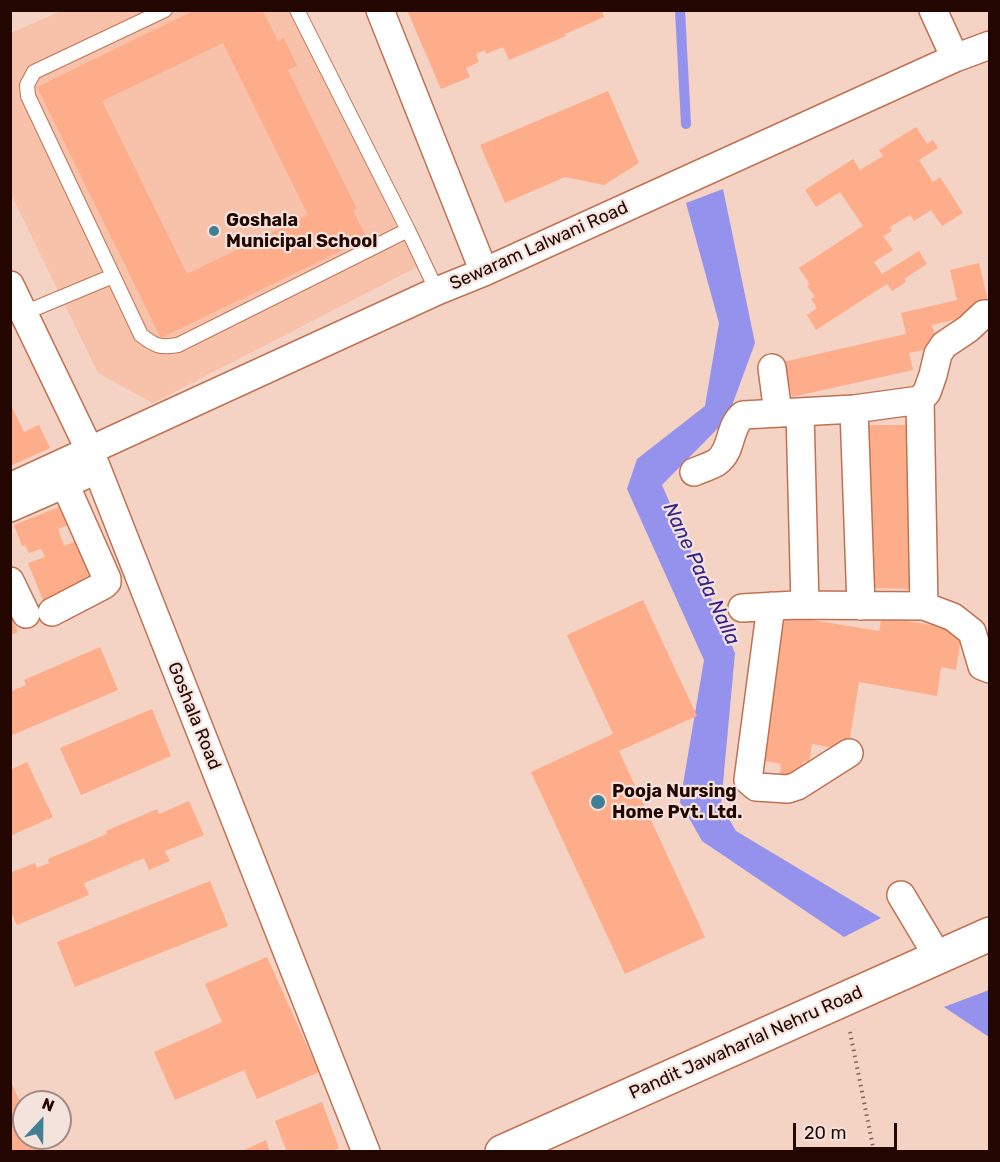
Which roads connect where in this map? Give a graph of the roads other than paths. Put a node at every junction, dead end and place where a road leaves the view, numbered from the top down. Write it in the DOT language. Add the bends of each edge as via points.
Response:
graph roads {
  1 [pos="165,10"];
  2 [pos="297,10"];
  3 [pos="380,10"];
  4 [pos="933,10"];
  5 [pos="990,45"];
  6 [pos="955,58"];
  7 [pos="408,230"];
  8 [pos="484,272"];
  9 [pos="113,276"];
  10 [pos="10,285"];
  11 [pos="436,291"];
  12 [pos="24,313"];
  13 [pos="990,314"];
  14 [pos="772,368"];
  15 [pos="920,400"];
  16 [pos="854,408"];
  17 [pos="789,412"];
  18 [pos="94,460"];
  19 [pos="694,472"];
  20 [pos="65,484"];
  21 [pos="10,487"];
  22 [pos="10,508"];
  23 [pos="10,581"];
  24 [pos="805,605"];
  25 [pos="771,606"];
  26 [pos="861,606"];
  27 [pos="924,606"];
  28 [pos="742,608"];
  29 [pos="990,669"];
  30 [pos="849,753"];
  31 [pos="901,895"];
  32 [pos="990,934"];
  33 [pos="938,957"];
  34 [pos="366,1152"];
  35 [pos="502,1152"];
  1 -- 9 [label="lane" via="34,72 27,85 28,96"];
  2 -- 7 [label="lane"];
  3 -- 8 [label="street"];
  4 -- 6 [label="street"];
  5 -- 6 [label="street, Sewaram Lalwani Road"];
  6 -- 8 [label="street, Sewaram Lalwani Road"];
  7 -- 9 [label="lane" via="178,345 153,345 141,335"];
  7 -- 11 [label="lane"];
  8 -- 11 [label="street, Sewaram Lalwani Road"];
  9 -- 12 [label="lane"];
  10 -- 12 [label="street, Goshala Road"];
  11 -- 18 [label="street, Sewaram Lalwani Road"];
  12 -- 18 [label="street, Goshala Road"];
  13 -- 15 [label="street" via="984,314 944,345 927,392"];
  14 -- 17 [label="street"];
  15 -- 16 [label="street"];
  15 -- 27 [label="street"];
  16 -- 17 [label="street"];
  16 -- 26 [label="street"];
  17 -- 19 [label="street" via="743,415 737,420 726,453 717,462"];
  17 -- 24 [label="street"];
  18 -- 20 [label="street"];
  18 -- 21 [label="street"];
  18 -- 34 [label="street, Goshala Road"];
  20 -- 22 [label="street"];
  20 -- 23 [label="street" via="107,582 39,613"];
  24 -- 25 [label="street"];
  24 -- 26 [label="street"];
  25 -- 28 [label="street"];
  25 -- 30 [label="street" via="748,780 756,787 788,789"];
  26 -- 27 [label="street"];
  27 -- 29 [label="street" via="953,617 972,632 982,666"];
  31 -- 33 [label="street"];
  32 -- 33 [label="street, Pandit Jawaharlal Nehru Road"];
  33 -- 35 [label="street, Pandit Jawaharlal Nehru Road"];
}
